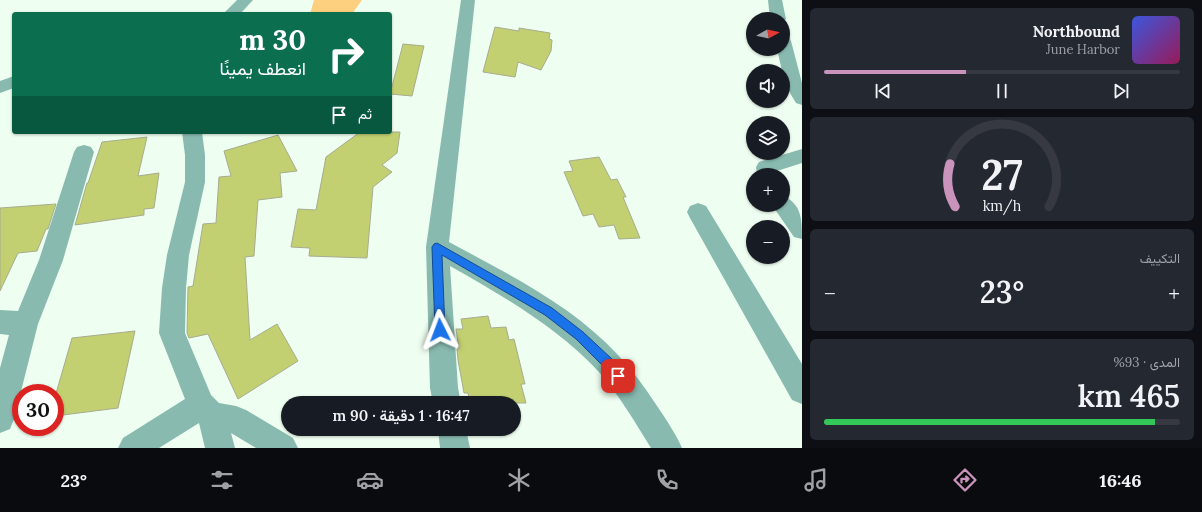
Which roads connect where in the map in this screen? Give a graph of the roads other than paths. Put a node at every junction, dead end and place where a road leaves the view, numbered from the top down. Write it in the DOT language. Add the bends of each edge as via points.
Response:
graph roads {
  1 [pos="246,0"];
  2 [pos="468,0"];
  3 [pos="774,0"];
  4 [pos="233,12"];
  5 [pos="777,12"];
  6 [pos="786,56"];
  7 [pos="12,83"];
  8 [pos="0,87"];
  9 [pos="802,100"];
  10 [pos="192,134"];
  11 [pos="84,152"];
  12 [pos="802,156"];
  13 [pos="766,168"];
  14 [pos="698,212"];
  15 [pos="789,212"];
  16 [pos="802,230"];
  17 [pos="437,247"];
  18 [pos="0,322"];
  19 [pos="25,324"];
  20 [pos="802,390"];
  21 [pos="446,396"];
  22 [pos="207,411"];
  23 [pos="0,419"];
  24 [pos="453,436"];
  25 [pos="133,448"];
  26 [pos="220,448"];
  27 [pos="283,448"];
  28 [pos="456,448"];
  29 [pos="667,448"];
  1 -- 4 [label="street"];
  2 -- 17 [label="street"];
  3 -- 5 [label="street"];
  6 -- 9 [label="street" via="793,84"];
  7 -- 8 [label="street"];
  10 -- 22 [label="street" via="196,155 195,182 178,255 172,334"];
  11 -- 19 [label="street" via="51,260"];
  12 -- 13 [label="street"];
  14 -- 20 [label="street"];
  15 -- 16 [label="street"];
  17 -- 21 [label="street"];
  17 -- 29 [label="street" via="548,312 579,336 609,364 638,402"];
  18 -- 19 [label="street"];
  19 -- 23 [label="street"];
  22 -- 25 [label="street"];
  22 -- 26 [label="street"];
  22 -- 27 [label="street" via="236,420"];
  24 -- 28 [label="street"];
}
